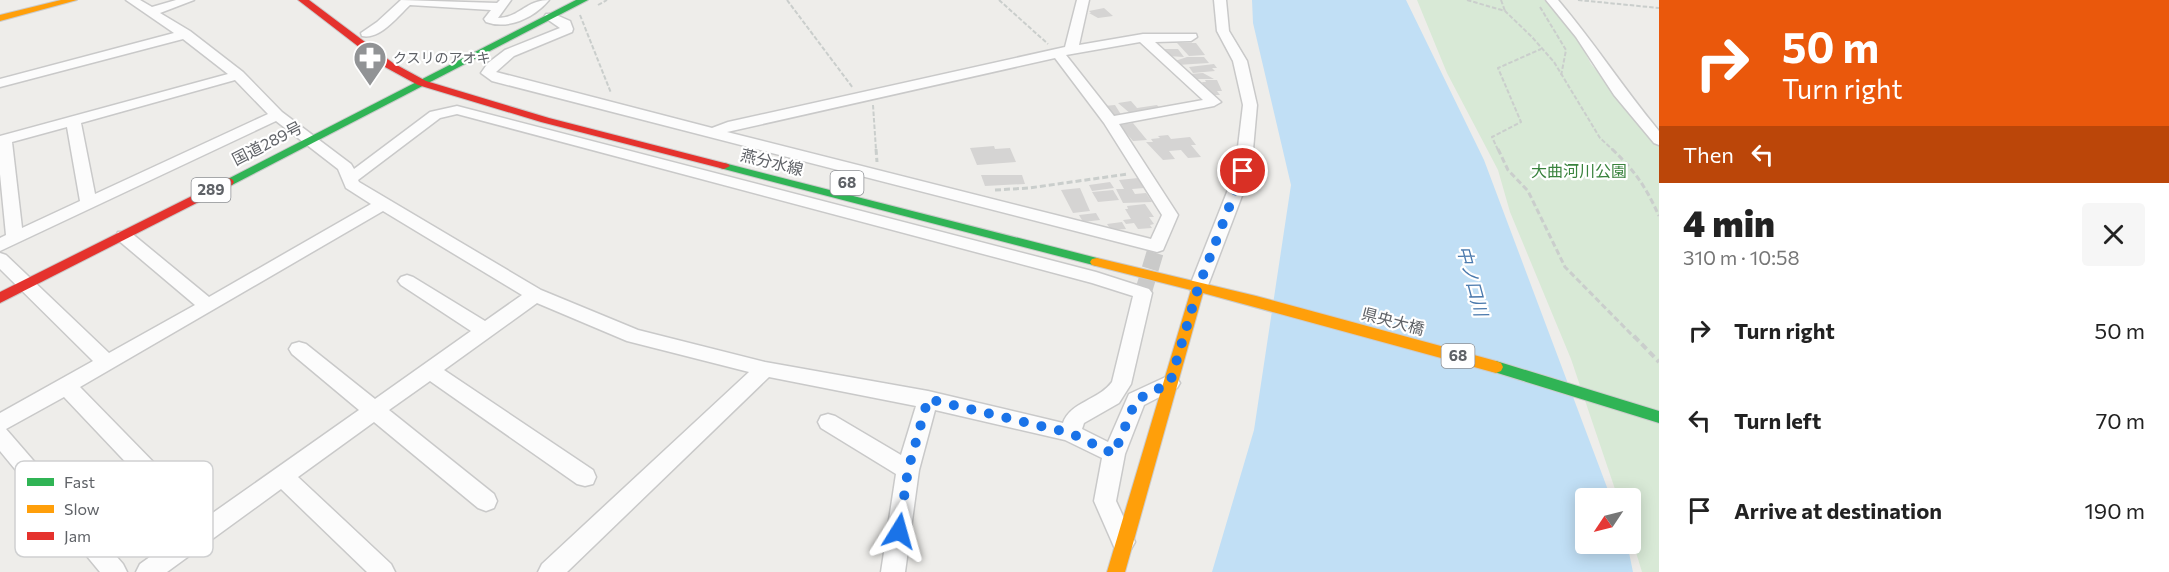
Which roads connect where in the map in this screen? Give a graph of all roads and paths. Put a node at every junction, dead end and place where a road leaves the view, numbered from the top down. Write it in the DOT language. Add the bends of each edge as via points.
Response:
graph roads {
  1 [pos="72,0"];
  2 [pos="132,0"];
  3 [pos="188,0"];
  4 [pos="303,0"];
  5 [pos="322,0"];
  6 [pos="408,0"];
  7 [pos="543,0"];
  8 [pos="606,0"];
  9 [pos="787,0"];
  10 [pos="999,0"];
  11 [pos="1083,0"];
  12 [pos="1220,0"];
  13 [pos="1467,0"];
  14 [pos="1501,0"];
  15 [pos="1552,0"];
  16 [pos="1578,0"];
  17 [pos="1537,2"];
  18 [pos="581,3"];
  19 [pos="504,4"];
  20 [pos="597,5"];
  21 [pos="1659,8"];
  22 [pos="1505,11"];
  23 [pos="150,12"];
  24 [pos="550,17"];
  25 [pos="0,18"];
  26 [pos="367,33"];
  27 [pos="185,34"];
  28 [pos="1191,37"];
  29 [pos="1143,38"];
  30 [pos="386,45"];
  31 [pos="1541,49"];
  32 [pos="1064,52"];
  33 [pos="423,66"];
  34 [pos="440,73"];
  35 [pos="238,75"];
  36 [pos="1562,76"];
  37 [pos="0,83"];
  38 [pos="422,83"];
  39 [pos="860,97"];
  40 [pos="534,102"];
  41 [pos="617,109"];
  42 [pos="277,115"];
  43 [pos="73,121"];
  44 [pos="1110,121"];
  45 [pos="309,139"];
  46 [pos="709,140"];
  47 [pos="1659,140"];
  48 [pos="2,141"];
  49 [pos="1144,172"];
  50 [pos="878,175"];
  51 [pos="350,179"];
  52 [pos="994,190"];
  53 [pos="384,203"];
  54 [pos="89,204"];
  55 [pos="1659,216"];
  56 [pos="124,236"];
  57 [pos="15,238"];
  58 [pos="1074,242"];
  59 [pos="0,245"];
  60 [pos="1119,253"];
  61 [pos="0,259"];
  62 [pos="1174,266"];
  63 [pos="1210,275"];
  64 [pos="407,280"];
  65 [pos="27,285"];
  66 [pos="1198,288"];
  67 [pos="1256,294"];
  68 [pos="535,296"];
  69 [pos="0,298"];
  70 [pos="1324,305"];
  71 [pos="208,306"];
  72 [pos="486,332"];
  73 [pos="299,349"];
  74 [pos="1659,362"];
  75 [pos="107,363"];
  76 [pos="765,369"];
  77 [pos="431,371"];
  78 [pos="1170,383"];
  79 [pos="66,386"];
  80 [pos="928,399"];
  81 [pos="375,411"];
  82 [pos="1659,417"];
  83 [pos="828,422"];
  84 [pos="0,423"];
  85 [pos="1070,433"];
  86 [pos="0,436"];
  87 [pos="1114,454"];
  88 [pos="21,461"];
  89 [pos="138,461"];
  90 [pos="908,470"];
  91 [pos="283,477"];
  92 [pos="585,477"];
  93 [pos="486,501"];
  94 [pos="213,526"];
  95 [pos="1124,542"];
  96 [pos="102,557"];
  97 [pos="169,557"];
  98 [pos="115,572"];
  99 [pos="148,572"];
  100 [pos="383,572"];
  101 [pos="550,572"];
  102 [pos="893,572"];
  103 [pos="1116,572"];
  1 -- 25 [label="main road"];
  2 -- 23 [label="street"];
  3 -- 23 [label="street"];
  4 -- 38 [label="main road" via="389,65"];
  5 -- 26 [label="main road"];
  6 -- 19 [label="street"];
  6 -- 26 [label="street"];
  7 -- 19 [label="street" via="507,21 490,20"];
  8 -- 20 [label="path"];
  9 -- 39 [label="path"];
  10 -- 32 [label="path"];
  11 -- 32 [label="street"];
  12 -- 63 [label="street" via="1223,31 1240,61 1250,105 1243,171"];
  13 -- 22 [label="path"];
  14 -- 22 [label="path"];
  15 -- 47 [label="street"];
  16 -- 21 [label="path"];
  17 -- 36 [label="path" via="1566,50"];
  18 -- 24 [label="main road, 国道289号"];
  18 -- 41 [label="path" via="579,14"];
  22 -- 31 [label="path"];
  23 -- 27 [label="street"];
  24 -- 34 [label="main road, 国道289号"];
  24 -- 41 [label="street" via="566,24 567,29 519,48 491,66 488,73"];
  26 -- 30 [label="main road"];
  27 -- 35 [label="street"];
  27 -- 37 [label="street"];
  28 -- 29 [label="street"];
  29 -- 32 [label="street"];
  29 -- 44 [label="street" via="1214,102"];
  31 -- 36 [label="path"];
  31 -- 74 [label="path" via="1498,68 1521,122 1492,137 1508,170 1528,191 1565,267"];
  32 -- 39 [label="street"];
  32 -- 44 [label="street"];
  33 -- 34 [label="main road"];
  34 -- 38 [label="main road, 国道289号 / 289"];
  34 -- 40 [label="main road"];
  35 -- 42 [label="street"];
  35 -- 43 [label="street"];
  36 -- 55 [label="path" via="1600,138 1634,170"];
  38 -- 45 [label="main road, 国道289号 / 289"];
  38 -- 66 [label="main road, 燕分水線 / 68" via="545,120"];
  39 -- 46 [label="street" via="728,126"];
  39 -- 50 [label="path" via="873,100"];
  41 -- 46 [label="street"];
  42 -- 45 [label="street"];
  42 -- 54 [label="street"];
  43 -- 48 [label="street"];
  43 -- 54 [label="street"];
  44 -- 49 [label="street"];
  45 -- 51 [label="street" via="345,167"];
  45 -- 56 [label="main road, 国道289号 / 289"];
  46 -- 50 [label="street"];
  46 -- 58 [label="main road, 燕分水線 / 68" via="780,166"];
  48 -- 57 [label="street"];
  49 -- 50 [label="street" via="1170,215 1157,246"];
  49 -- 52 [label="path"];
  51 -- 53 [label="street" via="352,185"];
  51 -- 85 [label="street" via="435,115 457,110 1096,278 1143,294 1121,384 1112,397 1075,418"];
  53 -- 68 [label="street"];
  53 -- 71 [label="street"];
  54 -- 57 [label="street"];
  56 -- 65 [label="main road, 国道289号 / 289"];
  56 -- 71 [label="street"];
  57 -- 59 [label="street"];
  60 -- 62 [label="main road"];
  61 -- 65 [label="street"];
  63 -- 66 [label="street"];
  63 -- 67 [label="main road, 68"];
  64 -- 72 [label="street"];
  65 -- 69 [label="main road, 国道289号 / 289"];
  65 -- 75 [label="street"];
  66 -- 67 [label="main road, 燕分水線 / 68"];
  66 -- 78 [label="main road"];
  67 -- 70 [label="main road, 68"];
  67 -- 82 [label="main road, 県央大橋 / 68"];
  68 -- 72 [label="street"];
  68 -- 76 [label="street" via="634,336"];
  71 -- 75 [label="street"];
  72 -- 77 [label="street"];
  73 -- 81 [label="street"];
  75 -- 79 [label="street"];
  76 -- 80 [label="street"];
  76 -- 101 [label="street"];
  77 -- 81 [label="street"];
  77 -- 92 [label="street"];
  78 -- 87 [label="street" via="1136,400"];
  78 -- 95 [label="main road"];
  79 -- 84 [label="street"];
  79 -- 89 [label="street"];
  80 -- 85 [label="street"];
  80 -- 90 [label="street"];
  81 -- 91 [label="street"];
  81 -- 93 [label="street"];
  83 -- 90 [label="street"];
  85 -- 87 [label="street"];
  86 -- 88 [label="street"];
  87 -- 95 [label="street" via="1105,501"];
  90 -- 102 [label="street"];
  91 -- 94 [label="street"];
  91 -- 100 [label="street"];
  95 -- 103 [label="main road"];
  96 -- 98 [label="street"];
  97 -- 99 [label="street"];
}
